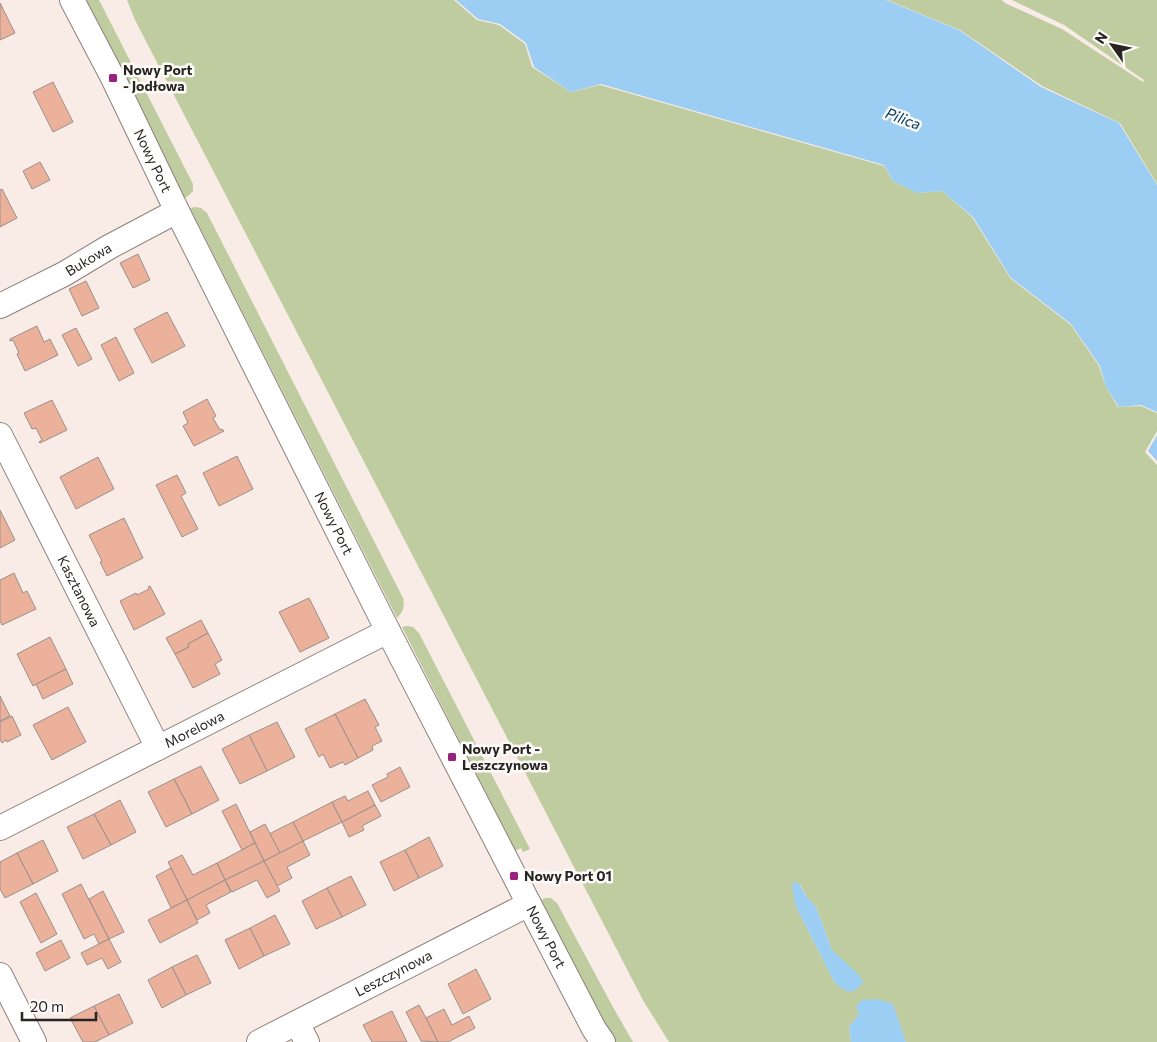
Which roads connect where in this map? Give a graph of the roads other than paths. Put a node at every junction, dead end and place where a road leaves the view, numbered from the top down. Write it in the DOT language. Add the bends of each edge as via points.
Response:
graph roads {
  1 [pos="72,0"];
  2 [pos="177,211"];
  3 [pos="0,306"];
  4 [pos="0,435"];
  5 [pos="388,631"];
  6 [pos="158,748"];
  7 [pos="0,828"];
  8 [pos="529,904"];
  9 [pos="0,975"];
  10 [pos="302,1032"];
  11 [pos="34,1042"];
  12 [pos="259,1042"];
  13 [pos="602,1042"];
  1 -- 2 [label="street, Nowy Port" via="114,78"];
  2 -- 3 [label="street, Bukowa"];
  2 -- 5 [label="street, Nowy Port"];
  4 -- 6 [label="street, Kasztanowa"];
  5 -- 6 [label="street, Morelowa"];
  5 -- 8 [label="street, Nowy Port"];
  6 -- 7 [label="street, Morelowa"];
  8 -- 10 [label="street, Leszczynowa"];
  8 -- 13 [label="street, Nowy Port"];
  9 -- 11 [label="street"];
  10 -- 12 [label="street, Leszczynowa"];
}
